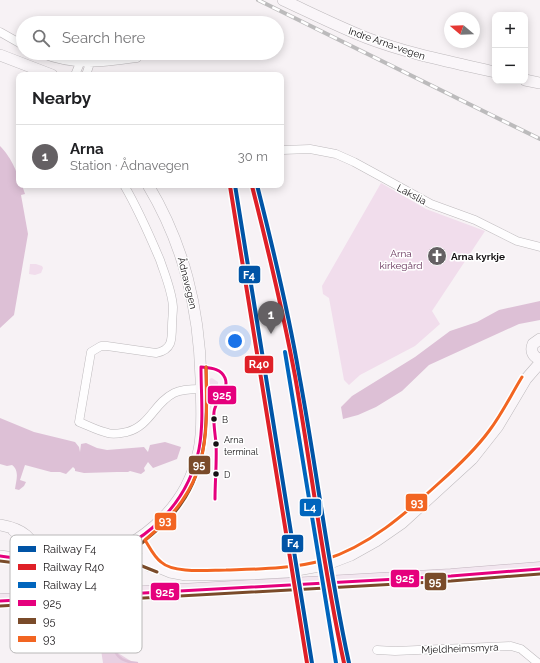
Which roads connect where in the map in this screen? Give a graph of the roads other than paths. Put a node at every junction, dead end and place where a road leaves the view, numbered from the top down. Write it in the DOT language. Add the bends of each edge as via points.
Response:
graph roads {
  1 [pos="283,0"];
  2 [pos="0,32"];
  3 [pos="16,41"];
  4 [pos="0,55"];
  5 [pos="68,60"];
  6 [pos="118,60"];
  7 [pos="80,63"];
  8 [pos="90,63"];
  9 [pos="24,65"];
  10 [pos="492,71"];
  11 [pos="33,72"];
  12 [pos="44,72"];
  13 [pos="76,72"];
  14 [pos="87,72"];
  15 [pos="528,81"];
  16 [pos="540,84"];
  17 [pos="284,150"];
  18 [pos="126,188"];
  19 [pos="150,188"];
  20 [pos="540,247"];
  21 [pos="540,339"];
  22 [pos="536,356"];
  23 [pos="540,362"];
  24 [pos="526,379"];
  25 [pos="201,389"];
  26 [pos="4,526"];
  27 [pos="19,535"];
  28 [pos="26,535"];
  29 [pos="142,537"];
  30 [pos="142,543"];
  31 [pos="0,556"];
  32 [pos="10,558"];
  33 [pos="142,561"];
  34 [pos="158,567"];
  35 [pos="540,569"];
  36 [pos="540,577"];
  37 [pos="142,593"];
  38 [pos="10,600"];
  39 [pos="0,601"];
  40 [pos="142,601"];
  41 [pos="10,608"];
  42 [pos="0,609"];
  43 [pos="377,650"];
  44 [pos="538,663"];
  1 -- 10 [label="main road, Indre Arna-vegen" via="390,46"];
  2 -- 3 [label="street"];
  4 -- 9 [label="main road"];
  5 -- 7 [label="street"];
  6 -- 8 [label="street"];
  7 -- 8 [label="street"];
  7 -- 13 [label="street"];
  8 -- 14 [label="street"];
  9 -- 11 [label="main road"];
  9 -- 12 [label="main road"];
  15 -- 16 [label="main road"];
  17 -- 20 [label="street, Lakslia" via="310,148 336,154 431,204 475,220 517,241"];
  18 -- 25 [label="street" via="148,232 171,294 172,338 168,348 163,352 107,346 91,352 79,422 109,434 119,434 142,425 159,404 174,393"];
  19 -- 25 [label="main road, Ådnavegen" via="178,245 190,286 197,324"];
  21 -- 22 [label="main road" via="533,344"];
  22 -- 24 [label="main road"];
  23 -- 24 [label="main road"];
  24 -- 34 [label="main road" via="498,426 472,459 402,523 376,542 351,555 308,569 268,574 186,575"];
  25 -- 29 [label="main road, Ådnavegen" via="201,433 187,487 169,512"];
  26 -- 27 [label="main road"];
  26 -- 28 [label="main road" via="17,529"];
  30 -- 34 [label="main road"];
  31 -- 32 [label="main road, Ådnavegen"];
  33 -- 34 [label="main road"];
  35 -- 37 [label="highway"];
  36 -- 40 [label="highway"];
  38 -- 39 [label="highway"];
  41 -- 42 [label="highway"];
  43 -- 44 [label="street, Mjeldheimsmyra" via="511,646 521,649"];
}
